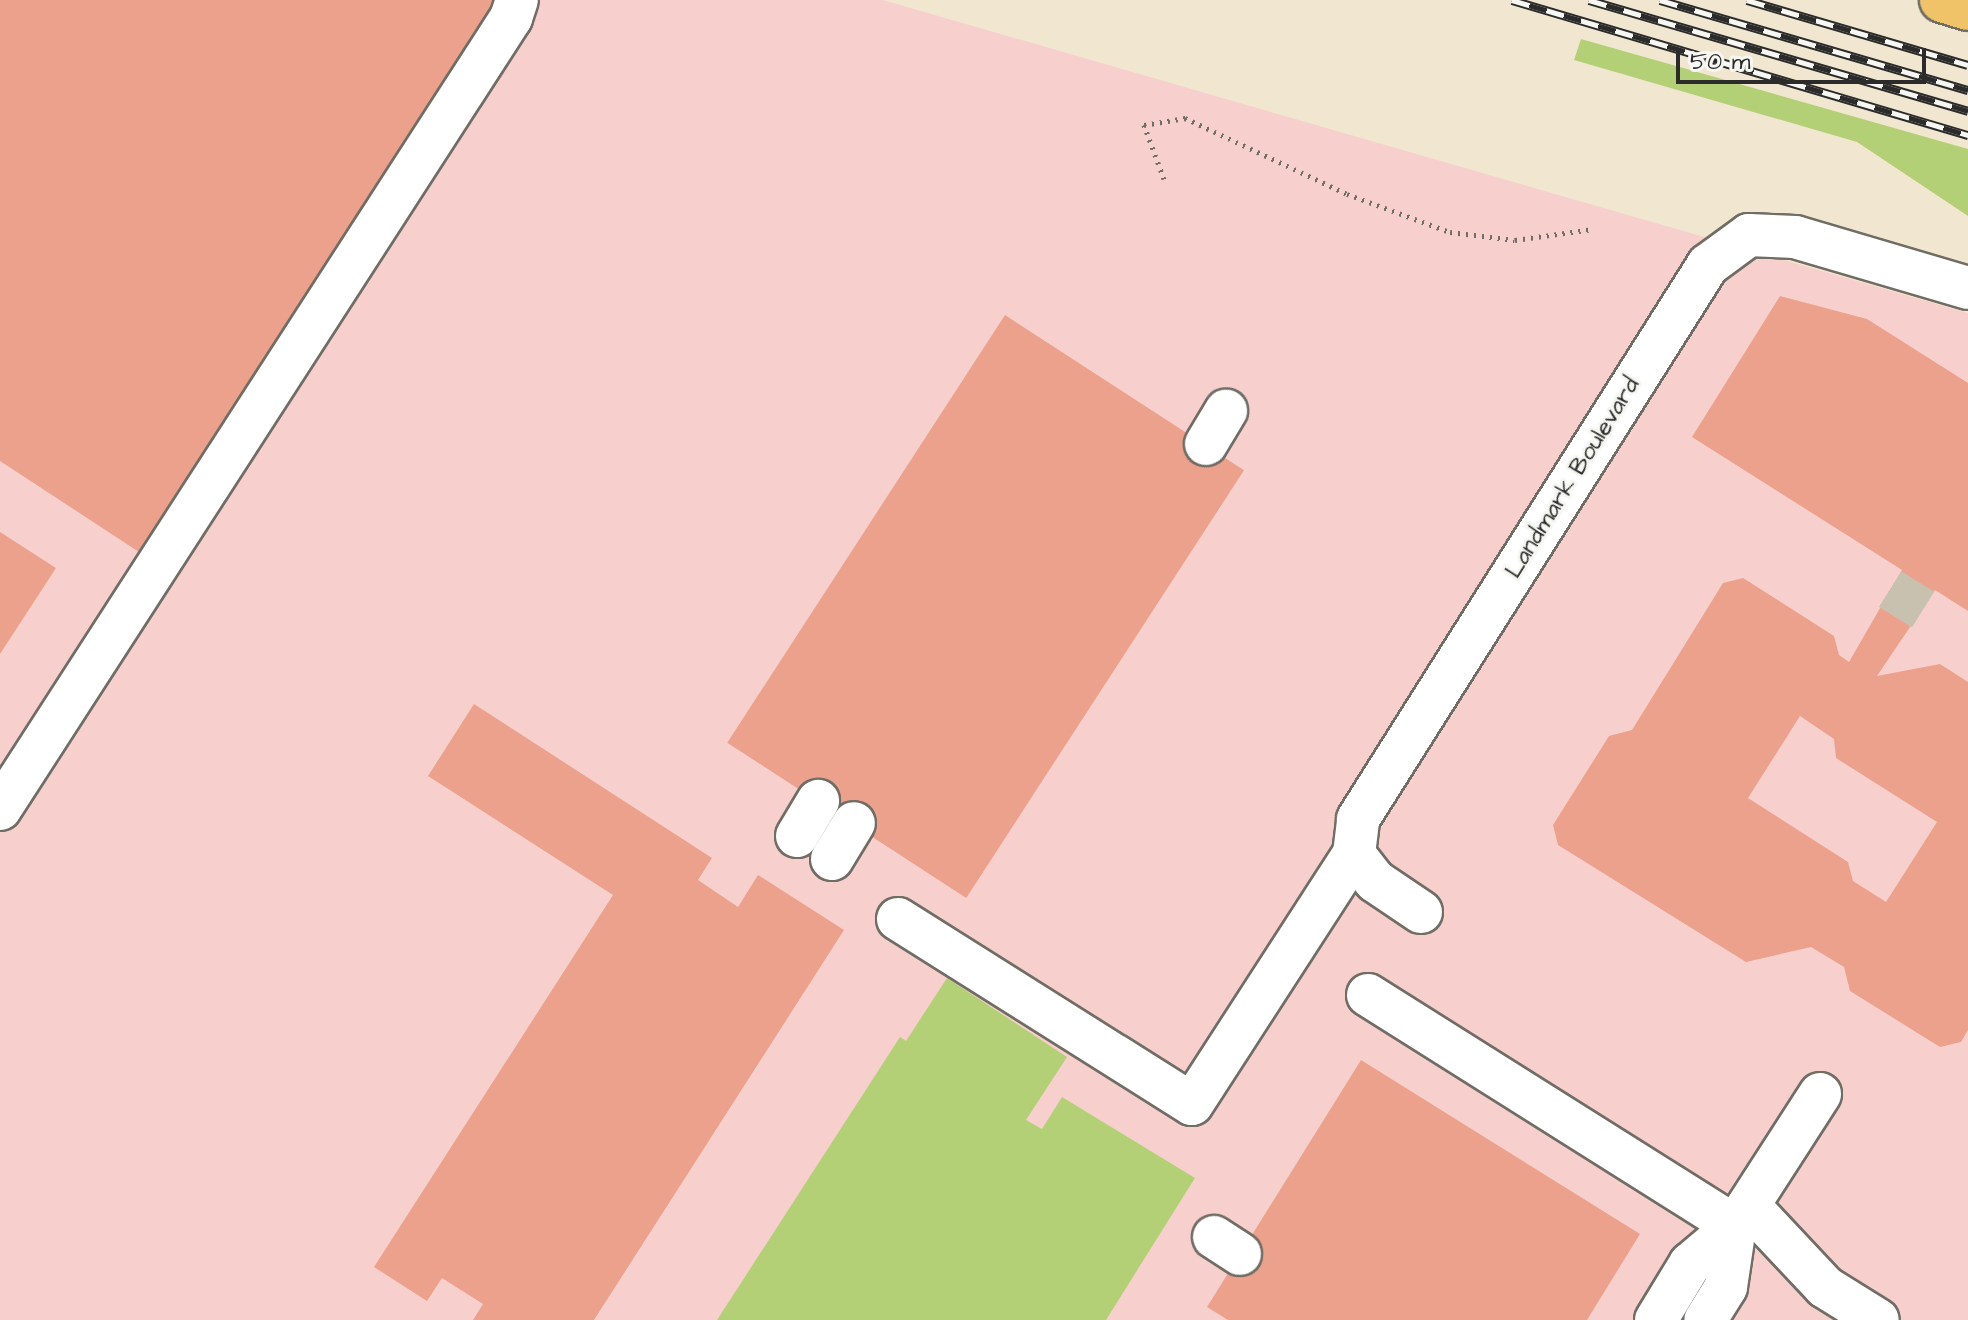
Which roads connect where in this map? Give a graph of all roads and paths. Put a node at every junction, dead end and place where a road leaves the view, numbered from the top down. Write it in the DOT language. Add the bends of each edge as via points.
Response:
graph roads {
  1 [pos="517,0"];
  2 [pos="1942,0"];
  3 [pos="1968,8"];
  4 [pos="1164,179"];
  5 [pos="1593,229"];
  6 [pos="1968,288"];
  7 [pos="818,801"];
  8 [pos="0,809"];
  9 [pos="854,823"];
  10 [pos="797,836"];
  11 [pos="1354,854"];
  12 [pos="832,859"];
  13 [pos="1421,912"];
  14 [pos="898,919"];
  15 [pos="1368,995"];
  16 [pos="1820,1094"];
  17 [pos="1742,1216"];
  18 [pos="1656,1320"];
  19 [pos="1705,1320"];
  20 [pos="1878,1320"];
  1 -- 8 [label="street" via="223,444"];
  2 -- 3 [label="main road"];
  4 -- 5 [label="path" via="1144,125 1185,118 1347,194 1450,232 1515,240"];
  6 -- 11 [label="street, Landmark Boulevard" via="1795,237 1749,235 1708,265 1358,819"];
  7 -- 10 [label="street"];
  9 -- 12 [label="street"];
  11 -- 13 [label="street" via="1375,881"];
  11 -- 14 [label="street" via="1192,1104"];
  15 -- 17 [label="street"];
  16 -- 17 [label="street"];
  17 -- 18 [label="street" via="1690,1264"];
  17 -- 19 [label="street" via="1726,1287"];
  17 -- 20 [label="street" via="1825,1287"];
}
